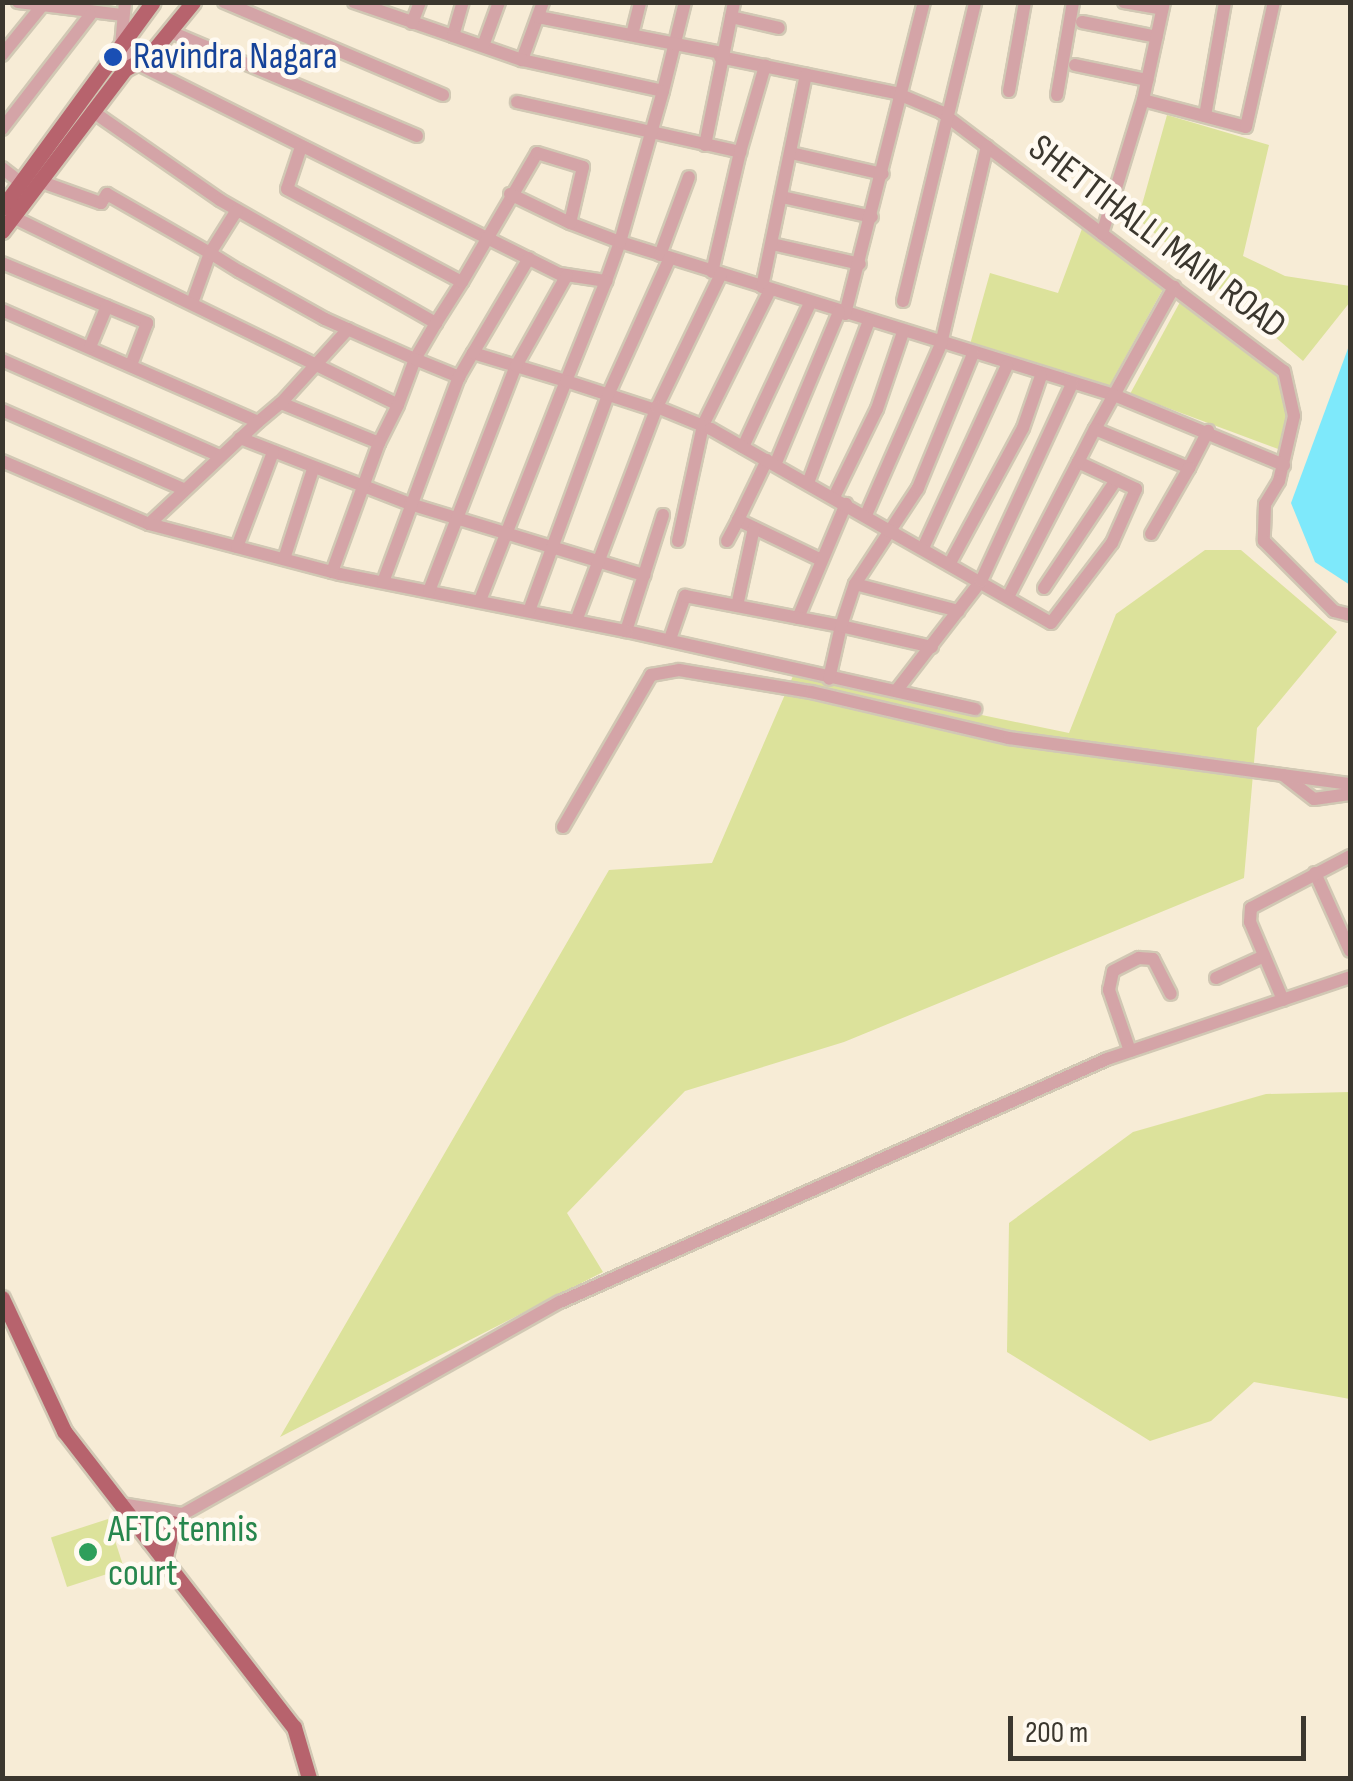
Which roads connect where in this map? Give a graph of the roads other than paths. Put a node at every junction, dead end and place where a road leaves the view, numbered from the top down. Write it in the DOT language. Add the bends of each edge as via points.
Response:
graph roads {
  1 [pos="18,2"];
  2 [pos="154,2"];
  3 [pos="193,2"];
  4 [pos="224,2"];
  5 [pos="354,2"];
  6 [pos="420,2"];
  7 [pos="463,2"];
  8 [pos="498,2"];
  9 [pos="543,2"];
  10 [pos="640,2"];
  11 [pos="685,2"];
  12 [pos="924,2"];
  13 [pos="1025,2"];
  14 [pos="1073,2"];
  15 [pos="1124,2"];
  16 [pos="1225,2"];
  17 [pos="1274,2"];
  18 [pos="976,3"];
  19 [pos="41,6"];
  20 [pos="1163,6"];
  21 [pos="380,7"];
  22 [pos="124,9"];
  23 [pos="733,10"];
  24 [pos="90,16"];
  25 [pos="538,17"];
  26 [pos="1082,22"];
  27 [pos="412,23"];
  28 [pos="779,28"];
  29 [pos="170,32"];
  30 [pos="632,35"];
  31 [pos="453,36"];
  32 [pos="1157,37"];
  33 [pos="673,43"];
  34 [pos="121,46"];
  35 [pos="484,46"];
  36 [pos="721,55"];
  37 [pos="2,56"];
  38 [pos="522,60"];
  39 [pos="134,62"];
  40 [pos="1075,65"];
  41 [pos="765,66"];
  42 [pos="806,75"];
  43 [pos="1147,80"];
  44 [pos="663,91"];
  45 [pos="1009,91"];
  46 [pos="1057,94"];
  47 [pos="443,95"];
  48 [pos="905,97"];
  49 [pos="1143,100"];
  50 [pos="517,102"];
  51 [pos="92,111"];
  52 [pos="947,116"];
  53 [pos="1204,116"];
  54 [pos="2,129"];
  55 [pos="418,136"];
  56 [pos="651,136"];
  57 [pos="705,144"];
  58 [pos="987,146"];
  59 [pos="301,148"];
  60 [pos="740,152"];
  61 [pos="791,152"];
  62 [pos="2,168"];
  63 [pos="883,174"];
  64 [pos="688,177"];
  65 [pos="30,184"];
  66 [pos="510,194"];
  67 [pos="782,198"];
  68 [pos="238,210"];
  69 [pos="8,212"];
  70 [pos="872,217"];
  71 [pos="570,223"];
  72 [pos="2,230"];
  73 [pos="1102,234"];
  74 [pos="483,236"];
  75 [pos="620,242"];
  76 [pos="772,244"];
  77 [pos="210,253"];
  78 [pos="665,256"];
  79 [pos="528,258"];
  80 [pos="2,263"];
  81 [pos="860,264"];
  82 [pos="717,273"];
  83 [pos="567,275"];
  84 [pos="606,281"];
  85 [pos="462,282"];
  86 [pos="1174,287"];
  87 [pos="766,288"];
  88 [pos="902,301"];
  89 [pos="810,302"];
  90 [pos="192,303"];
  91 [pos="107,306"];
  92 [pos="2,310"];
  93 [pos="842,313"];
  94 [pos="869,321"];
  95 [pos="436,322"];
  96 [pos="348,330"];
  97 [pos="902,332"];
  98 [pos="940,344"];
  99 [pos="90,347"];
  100 [pos="474,354"];
  101 [pos="973,354"];
  102 [pos="415,358"];
  103 [pos="2,360"];
  104 [pos="131,364"];
  105 [pos="1007,365"];
  106 [pos="316,366"];
  107 [pos="516,366"];
  108 [pos="1041,376"];
  109 [pos="459,377"];
  110 [pos="566,380"];
  111 [pos="1072,384"];
  112 [pos="608,394"];
  113 [pos="1114,395"];
  114 [pos="281,403"];
  115 [pos="398,405"];
  116 [pos="656,408"];
  117 [pos="2,410"];
  118 [pos="258,422"];
  119 [pos="703,425"];
  120 [pos="1094,429"];
  121 [pos="1208,431"];
  122 [pos="240,438"];
  123 [pos="379,443"];
  124 [pos="743,447"];
  125 [pos="273,452"];
  126 [pos="220,456"];
  127 [pos="2,461"];
  128 [pos="771,462"];
  129 [pos="1078,462"];
  130 [pos="1284,465"];
  131 [pos="1188,468"];
  132 [pos="314,469"];
  133 [pos="1116,480"];
  134 [pos="808,483"];
  135 [pos="361,486"];
  136 [pos="183,489"];
  137 [pos="840,501"];
  138 [pos="410,504"];
  139 [pos="866,515"];
  140 [pos="663,516"];
  141 [pos="460,520"];
  142 [pos="738,520"];
  143 [pos="149,524"];
  144 [pos="754,528"];
  145 [pos="894,532"];
  146 [pos="503,534"];
  147 [pos="1150,534"];
  148 [pos="678,541"];
  149 [pos="727,541"];
  150 [pos="237,547"];
  151 [pos="549,548"];
  152 [pos="923,548"];
  153 [pos="284,559"];
  154 [pos="819,560"];
  155 [pos="597,562"];
  156 [pos="950,563"];
  157 [pos="332,572"];
  158 [pos="644,576"];
  159 [pos="981,580"];
  160 [pos="383,582"];
  161 [pos="855,584"];
  162 [pos="1044,588"];
  163 [pos="430,591"];
  164 [pos="1008,597"];
  165 [pos="480,601"];
  166 [pos="737,606"];
  167 [pos="529,611"];
  168 [pos="959,611"];
  169 [pos="1350,615"];
  170 [pos="798,618"];
  171 [pos="576,621"];
  172 [pos="841,626"];
  173 [pos="626,632"];
  174 [pos="670,640"];
  175 [pos="932,647"];
  176 [pos="829,679"];
  177 [pos="896,691"];
  178 [pos="975,709"];
  179 [pos="1283,774"];
  180 [pos="1350,784"];
  181 [pos="1350,794"];
  182 [pos="562,827"];
  183 [pos="1350,856"];
  184 [pos="1315,873"];
  185 [pos="1350,951"];
  186 [pos="1264,956"];
  187 [pos="1350,977"];
  188 [pos="1216,978"];
  189 [pos="1172,994"];
  190 [pos="1283,1000"];
  191 [pos="1130,1051"];
  192 [pos="2,1298"];
  193 [pos="121,1504"];
  194 [pos="178,1518"];
  195 [pos="150,1543"];
  196 [pos="164,1561"];
  197 [pos="310,1778"];
  1 -- 19 [label="street"];
  2 -- 34 [label="main road"];
  3 -- 29 [label="main road"];
  4 -- 47 [label="street"];
  5 -- 21 [label="street"];
  6 -- 27 [label="street"];
  7 -- 31 [label="street"];
  8 -- 35 [label="street"];
  9 -- 25 [label="street"];
  10 -- 30 [label="street"];
  11 -- 33 [label="street"];
  12 -- 48 [label="street"];
  13 -- 45 [label="street"];
  14 -- 46 [label="street"];
  15 -- 20 [label="street"];
  16 -- 53 [label="street"];
  17 -- 53 [label="street" via="1246,127"];
  18 -- 52 [label="street"];
  19 -- 24 [label="street"];
  19 -- 37 [label="street"];
  20 -- 32 [label="street"];
  21 -- 27 [label="street"];
  22 -- 24 [label="street"];
  22 -- 34 [label="street"];
  23 -- 28 [label="street"];
  23 -- 36 [label="street"];
  24 -- 54 [label="street"];
  25 -- 30 [label="street, SHETTIHALLI MAIN ROAD"];
  25 -- 38 [label="street"];
  26 -- 32 [label="street"];
  27 -- 31 [label="street"];
  29 -- 39 [label="main road"];
  29 -- 55 [label="street"];
  30 -- 33 [label="street, SHETTIHALLI MAIN ROAD"];
  31 -- 35 [label="street"];
  32 -- 43 [label="street"];
  33 -- 36 [label="street, SHETTIHALLI MAIN ROAD"];
  33 -- 44 [label="street"];
  34 -- 39 [label="street"];
  34 -- 65 [label="main road"];
  35 -- 38 [label="street"];
  36 -- 41 [label="street, SHETTIHALLI MAIN ROAD"];
  36 -- 57 [label="street"];
  38 -- 44 [label="street"];
  39 -- 51 [label="main road"];
  39 -- 59 [label="street"];
  40 -- 43 [label="street"];
  41 -- 42 [label="street, SHETTIHALLI MAIN ROAD"];
  41 -- 60 [label="street"];
  42 -- 48 [label="street, SHETTIHALLI MAIN ROAD"];
  42 -- 61 [label="street"];
  43 -- 49 [label="street"];
  44 -- 56 [label="street"];
  48 -- 52 [label="street, SHETTIHALLI MAIN ROAD"];
  48 -- 63 [label="street"];
  49 -- 53 [label="street"];
  49 -- 73 [label="street"];
  50 -- 56 [label="street"];
  51 -- 65 [label="main road"];
  51 -- 68 [label="street"];
  52 -- 58 [label="street, SHETTIHALLI MAIN ROAD"];
  52 -- 88 [label="street"];
  56 -- 57 [label="street"];
  56 -- 75 [label="street"];
  57 -- 60 [label="street"];
  58 -- 73 [label="street, SHETTIHALLI MAIN ROAD"];
  58 -- 98 [label="street"];
  59 -- 74 [label="street"];
  59 -- 85 [label="street" via="287,188"];
  60 -- 82 [label="street"];
  61 -- 63 [label="street"];
  61 -- 67 [label="street"];
  62 -- 65 [label="street"];
  63 -- 70 [label="street"];
  64 -- 78 [label="street"];
  65 -- 69 [label="main road"];
  65 -- 77 [label="street" via="101,203 107,194"];
  66 -- 71 [label="street"];
  66 -- 71 [label="street" via="536,154 583,167"];
  66 -- 74 [label="street"];
  67 -- 70 [label="street"];
  67 -- 76 [label="street"];
  68 -- 77 [label="street"];
  68 -- 95 [label="street"];
  69 -- 72 [label="main road"];
  69 -- 90 [label="street"];
  70 -- 81 [label="street"];
  71 -- 75 [label="street"];
  73 -- 86 [label="street, SHETTIHALLI MAIN ROAD"];
  74 -- 79 [label="street"];
  74 -- 85 [label="street"];
  75 -- 78 [label="street"];
  75 -- 84 [label="street"];
  76 -- 81 [label="street"];
  76 -- 87 [label="street"];
  77 -- 90 [label="street"];
  77 -- 96 [label="street"];
  78 -- 82 [label="street"];
  78 -- 112 [label="street"];
  79 -- 83 [label="street"];
  79 -- 100 [label="street"];
  80 -- 91 [label="street"];
  81 -- 93 [label="street"];
  82 -- 87 [label="street"];
  82 -- 116 [label="street"];
  83 -- 84 [label="street"];
  83 -- 107 [label="street"];
  84 -- 110 [label="street"];
  85 -- 95 [label="street"];
  86 -- 113 [label="street"];
  86 -- 130 [label="street, SHETTIHALLI MAIN ROAD" via="1284,371 1294,416"];
  87 -- 89 [label="street"];
  87 -- 119 [label="street"];
  89 -- 93 [label="street"];
  89 -- 124 [label="street"];
  90 -- 106 [label="street"];
  91 -- 99 [label="street"];
  91 -- 104 [label="street" via="147,323"];
  92 -- 99 [label="street"];
  93 -- 94 [label="street"];
  93 -- 128 [label="street"];
  94 -- 97 [label="street"];
  94 -- 134 [label="street"];
  95 -- 102 [label="street"];
  96 -- 102 [label="street"];
  96 -- 106 [label="street"];
  97 -- 98 [label="street"];
  97 -- 137 [label="street"];
  98 -- 101 [label="street"];
  98 -- 139 [label="street"];
  99 -- 104 [label="street"];
  100 -- 107 [label="street"];
  100 -- 109 [label="street"];
  101 -- 105 [label="street"];
  101 -- 145 [label="street" via="958,403"];
  102 -- 109 [label="street"];
  102 -- 115 [label="street"];
  103 -- 126 [label="street"];
  104 -- 118 [label="street"];
  105 -- 108 [label="street"];
  105 -- 152 [label="street"];
  106 -- 114 [label="street"];
  106 -- 115 [label="street"];
  107 -- 110 [label="street"];
  107 -- 141 [label="street"];
  108 -- 111 [label="street"];
  108 -- 156 [label="street" via="1023,428"];
  109 -- 138 [label="street"];
  110 -- 112 [label="street"];
  110 -- 146 [label="street"];
  111 -- 113 [label="street"];
  111 -- 159 [label="street"];
  112 -- 116 [label="street"];
  112 -- 151 [label="street"];
  113 -- 120 [label="street"];
  113 -- 121 [label="street"];
  114 -- 118 [label="street"];
  114 -- 123 [label="street"];
  115 -- 123 [label="street"];
  116 -- 119 [label="street"];
  116 -- 155 [label="street"];
  117 -- 136 [label="street"];
  118 -- 122 [label="street"];
  119 -- 124 [label="street"];
  119 -- 148 [label="street"];
  120 -- 129 [label="street"];
  120 -- 131 [label="street"];
  121 -- 130 [label="street"];
  121 -- 131 [label="street"];
  122 -- 125 [label="street"];
  122 -- 126 [label="street"];
  123 -- 135 [label="street"];
  124 -- 128 [label="street"];
  125 -- 132 [label="street"];
  125 -- 150 [label="street"];
  126 -- 136 [label="street"];
  127 -- 143 [label="street"];
  128 -- 134 [label="street"];
  128 -- 142 [label="street"];
  129 -- 133 [label="street"];
  129 -- 164 [label="street"];
  130 -- 169 [label="street, SHETTIHALLI MAIN ROAD" via="1266,504 1264,541 1334,611"];
  131 -- 147 [label="street"];
  132 -- 135 [label="street"];
  132 -- 153 [label="street"];
  133 -- 162 [label="street"];
  133 -- 164 [label="street" via="1136,489 1130,511 1050,623"];
  134 -- 137 [label="street"];
  135 -- 138 [label="street"];
  135 -- 157 [label="street"];
  136 -- 143 [label="street"];
  137 -- 139 [label="street"];
  137 -- 154 [label="street"];
  138 -- 141 [label="street"];
  138 -- 160 [label="street"];
  139 -- 145 [label="street"];
  140 -- 158 [label="street"];
  141 -- 146 [label="street"];
  141 -- 163 [label="street"];
  142 -- 144 [label="street"];
  142 -- 149 [label="street"];
  143 -- 150 [label="street"];
  144 -- 154 [label="street"];
  144 -- 166 [label="street"];
  145 -- 152 [label="street"];
  145 -- 161 [label="street"];
  146 -- 151 [label="street"];
  146 -- 165 [label="street"];
  150 -- 153 [label="street"];
  151 -- 155 [label="street"];
  151 -- 167 [label="street"];
  152 -- 156 [label="street"];
  153 -- 157 [label="street"];
  154 -- 170 [label="street"];
  155 -- 158 [label="street"];
  155 -- 171 [label="street"];
  156 -- 159 [label="street"];
  157 -- 160 [label="street"];
  158 -- 173 [label="street"];
  159 -- 164 [label="street"];
  159 -- 168 [label="street"];
  160 -- 163 [label="street"];
  161 -- 168 [label="street"];
  161 -- 172 [label="street"];
  163 -- 165 [label="street"];
  165 -- 167 [label="street"];
  166 -- 170 [label="street"];
  166 -- 174 [label="street" via="685,596"];
  167 -- 171 [label="street"];
  168 -- 175 [label="street"];
  170 -- 172 [label="street"];
  171 -- 173 [label="street"];
  172 -- 175 [label="street"];
  172 -- 176 [label="street"];
  173 -- 174 [label="street"];
  174 -- 176 [label="street"];
  175 -- 177 [label="street"];
  176 -- 177 [label="street"];
  177 -- 178 [label="street"];
  179 -- 180 [label="street"];
  179 -- 181 [label="street" via="1314,799"];
  179 -- 182 [label="street" via="1009,738 678,670 651,675"];
  183 -- 184 [label="street"];
  184 -- 185 [label="street"];
  184 -- 186 [label="street" via="1250,908"];
  186 -- 188 [label="street"];
  186 -- 190 [label="street"];
  187 -- 190 [label="street"];
  189 -- 191 [label="street" via="1153,959 1113,971 1109,990"];
  190 -- 191 [label="street"];
  191 -- 194 [label="street" via="560,1302"];
  192 -- 193 [label="main road" via="64,1431"];
  193 -- 194 [label="street"];
  193 -- 195 [label="main road"];
  194 -- 195 [label="street"];
  194 -- 196 [label="main road"];
  195 -- 196 [label="main road"];
  196 -- 197 [label="main road" via="294,1726"];
}
